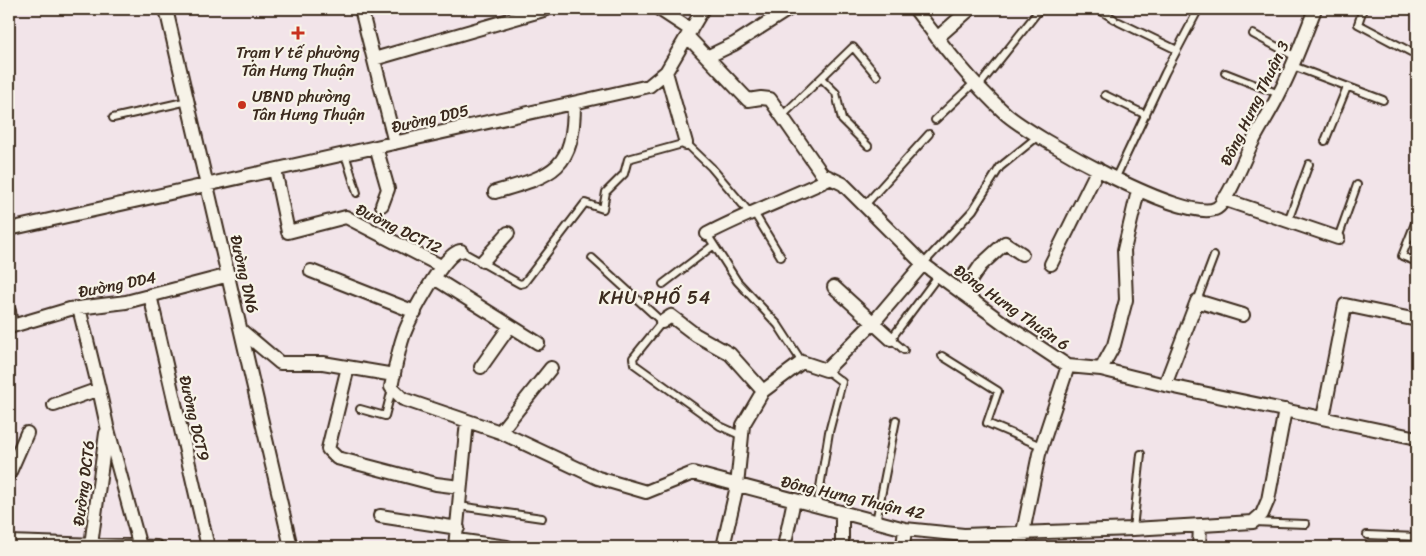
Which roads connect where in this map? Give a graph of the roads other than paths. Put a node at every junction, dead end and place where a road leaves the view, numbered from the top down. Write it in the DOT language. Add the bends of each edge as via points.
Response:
graph roads {
  1 [pos="166,9"];
  2 [pos="362,9"];
  3 [pos="547,9"];
  4 [pos="659,9"];
  5 [pos="703,9"];
  6 [pos="789,9"];
  7 [pos="915,9"];
  8 [pos="970,9"];
  9 [pos="1040,9"];
  10 [pos="1098,9"];
  11 [pos="1186,9"];
  12 [pos="1315,9"];
  13 [pos="1363,9"];
  14 [pos="689,33"];
  15 [pos="1253,34"];
  16 [pos="937,38"];
  17 [pos="1177,50"];
  18 [pos="1411,52"];
  19 [pos="707,58"];
  20 [pos="374,59"];
  21 [pos="1294,62"];
  22 [pos="666,72"];
  23 [pos="1225,73"];
  24 [pos="877,76"];
  25 [pos="822,79"];
  26 [pos="977,84"];
  27 [pos="1347,87"];
  28 [pos="1279,94"];
  29 [pos="1105,95"];
  30 [pos="1383,100"];
  31 [pos="188,101"];
  32 [pos="574,103"];
  33 [pos="1146,115"];
  34 [pos="782,116"];
  35 [pos="113,118"];
  36 [pos="935,120"];
  37 [pos="929,134"];
  38 [pos="1037,136"];
  39 [pos="1325,141"];
  40 [pos="395,143"];
  41 [pos="686,143"];
  42 [pos="868,146"];
  43 [pos="376,147"];
  44 [pos="345,154"];
  45 [pos="1309,164"];
  46 [pos="1098,169"];
  47 [pos="275,170"];
  48 [pos="829,179"];
  49 [pos="1115,179"];
  50 [pos="1357,184"];
  51 [pos="208,185"];
  52 [pos="1138,191"];
  53 [pos="495,192"];
  54 [pos="357,193"];
  55 [pos="1220,204"];
  56 [pos="382,205"];
  57 [pos="865,205"];
  58 [pos="751,212"];
  59 [pos="1417,218"];
  60 [pos="1288,221"];
  61 [pos="9,229"];
  62 [pos="508,233"];
  63 [pos="1338,238"];
  64 [pos="710,239"];
  65 [pos="461,251"];
  66 [pos="1022,254"];
  67 [pos="1214,256"];
  68 [pos="781,257"];
  69 [pos="592,258"];
  70 [pos="483,261"];
  71 [pos="1417,262"];
  72 [pos="923,264"];
  73 [pos="1052,264"];
  74 [pos="441,266"];
  75 [pos="311,271"];
  76 [pos="229,274"];
  77 [pos="938,276"];
  78 [pos="434,278"];
  79 [pos="663,284"];
  80 [pos="834,287"];
  81 [pos="962,293"];
  82 [pos="150,295"];
  83 [pos="1197,301"];
  84 [pos="79,308"];
  85 [pos="9,311"];
  86 [pos="415,312"];
  87 [pos="1244,314"];
  88 [pos="1417,320"];
  89 [pos="662,322"];
  90 [pos="873,323"];
  91 [pos="510,326"];
  92 [pos="10,327"];
  93 [pos="242,331"];
  94 [pos="891,339"];
  95 [pos="538,343"];
  96 [pos="904,350"];
  97 [pos="942,356"];
  98 [pos="802,362"];
  99 [pos="1068,366"];
  100 [pos="348,367"];
  101 [pos="481,367"];
  102 [pos="551,368"];
  103 [pos="1101,369"];
  104 [pos="826,370"];
  105 [pos="394,375"];
  106 [pos="1165,385"];
  107 [pos="393,388"];
  108 [pos="99,389"];
  109 [pos="763,391"];
  110 [pos="54,405"];
  111 [pos="360,409"];
  112 [pos="1285,410"];
  113 [pos="1323,418"];
  114 [pos="896,420"];
  115 [pos="468,421"];
  116 [pos="107,426"];
  117 [pos="500,432"];
  118 [pos="27,433"];
  119 [pos="742,436"];
  120 [pos="1417,438"];
  121 [pos="1042,446"];
  122 [pos="1141,454"];
  123 [pos="9,474"];
  124 [pos="737,486"];
  125 [pos="460,487"];
  126 [pos="794,500"];
  127 [pos="459,506"];
  128 [pos="817,506"];
  129 [pos="842,513"];
  130 [pos="380,516"];
  131 [pos="542,518"];
  132 [pos="876,522"];
  133 [pos="1253,522"];
  134 [pos="1306,524"];
  135 [pos="1200,526"];
  136 [pos="905,529"];
  137 [pos="1133,529"];
  138 [pos="1022,533"];
  139 [pos="1367,535"];
  140 [pos="1417,537"];
  141 [pos="457,539"];
  142 [pos="9,542"];
  143 [pos="23,545"];
  144 [pos="92,545"];
  145 [pos="132,547"];
  146 [pos="157,547"];
  147 [pos="208,547"];
  148 [pos="291,547"];
  149 [pos="507,547"];
  150 [pos="723,547"];
  151 [pos="784,547"];
  152 [pos="842,547"];
  153 [pos="903,547"];
  154 [pos="1020,547"];
  155 [pos="1200,547"];
  1 -- 31 [label="street, Đường DN6"];
  2 -- 20 [label="street"];
  3 -- 20 [label="street"];
  4 -- 14 [label="street, Đông Hưng Thuận 6"];
  5 -- 14 [label="street, Đường DD5"];
  6 -- 19 [label="street"];
  7 -- 16 [label="street"];
  8 -- 16 [label="street"];
  9 -- 26 [label="lane"];
  10 -- 17 [label="lane"];
  11 -- 17 [label="lane" via="1196,14"];
  12 -- 21 [label="street, Đông Hưng Thuận 3"];
  13 -- 18 [label="lane" via="1358,24"];
  14 -- 19 [label="street, Đông Hưng Thuận 6"];
  14 -- 22 [label="street, Đường DD5"];
  15 -- 21 [label="lane"];
  16 -- 26 [label="street" via="951,58"];
  17 -- 33 [label="lane"];
  19 -- 34 [label="street, Đông Hưng Thuận 6" via="748,100 770,100"];
  20 -- 40 [label="street"];
  21 -- 27 [label="lane"];
  21 -- 28 [label="street, Đông Hưng Thuận 3"];
  22 -- 32 [label="street, Đường DD5" via="649,86"];
  22 -- 41 [label="street"];
  23 -- 28 [label="lane"];
  24 -- 25 [label="lane" via="854,47"];
  25 -- 34 [label="lane"];
  25 -- 42 [label="lane" via="836,93 842,120"];
  26 -- 36 [label="lane"];
  26 -- 38 [label="street" via="1007,115"];
  27 -- 30 [label="lane"];
  27 -- 39 [label="lane"];
  28 -- 55 [label="street, Đông Hưng Thuận 3"];
  29 -- 33 [label="lane"];
  31 -- 35 [label="lane"];
  31 -- 51 [label="street, Đường DN6"];
  32 -- 40 [label="street, Đường DD5"];
  32 -- 53 [label="street" via="574,127 566,156 560,165 533,181"];
  33 -- 49 [label="lane"];
  34 -- 48 [label="street, Đông Hưng Thuận 6" via="819,171"];
  37 -- 57 [label="lane"];
  38 -- 46 [label="street"];
  38 -- 72 [label="lane" via="1000,168 973,210"];
  40 -- 43 [label="street, Đường DD5"];
  41 -- 58 [label="lane"];
  41 -- 70 [label="lane" via="628,160 624,174 607,190 603,209 585,203 524,283 520,284"];
  43 -- 44 [label="street, Đường DD5"];
  43 -- 56 [label="street" via="388,189"];
  44 -- 47 [label="street, Đường DD5"];
  44 -- 54 [label="lane"];
  45 -- 60 [label="lane"];
  46 -- 49 [label="street"];
  46 -- 73 [label="street"];
  47 -- 51 [label="street, Đường DD5"];
  47 -- 74 [label="street, Đường DCT12" via="288,232 346,217"];
  48 -- 57 [label="street, Đông Hưng Thuận 6" via="843,184"];
  48 -- 58 [label="street"];
  49 -- 52 [label="street"];
  50 -- 63 [label="lane"];
  51 -- 61 [label="street, Đường DD5"];
  51 -- 76 [label="street, Đường DN6"];
  52 -- 55 [label="street" via="1205,211"];
  52 -- 103 [label="street" via="1124,250 1126,300 1114,345"];
  55 -- 60 [label="street"];
  57 -- 72 [label="street, Đông Hưng Thuận 6"];
  58 -- 64 [label="street"];
  58 -- 68 [label="lane"];
  59 -- 71 [label="lane" via="1402,256"];
  60 -- 63 [label="street"];
  62 -- 70 [label="street"];
  64 -- 79 [label="lane"];
  64 -- 98 [label="lane" via="737,281 778,325"];
  65 -- 70 [label="lane"];
  65 -- 74 [label="street" via="452,253"];
  66 -- 81 [label="street" via="1005,243 981,265"];
  67 -- 83 [label="lane"];
  69 -- 89 [label="lane"];
  72 -- 77 [label="street, Đông Hưng Thuận 6"];
  72 -- 90 [label="street"];
  74 -- 78 [label="street"];
  75 -- 86 [label="street"];
  76 -- 82 [label="street, Đường DD4"];
  76 -- 93 [label="street, Đường DN6"];
  77 -- 81 [label="street, Đông Hưng Thuận 6"];
  77 -- 94 [label="lane"];
  78 -- 86 [label="street"];
  78 -- 91 [label="street"];
  80 -- 90 [label="street"];
  81 -- 99 [label="street, Đông Hưng Thuận 6"];
  82 -- 84 [label="street, Đường DD4" via="126,302"];
  82 -- 147 [label="street, Đường DCT9"];
  83 -- 87 [label="street"];
  83 -- 106 [label="street"];
  84 -- 92 [label="street, Đường DD4"];
  84 -- 108 [label="street"];
  85 -- 92 [label="street"];
  86 -- 105 [label="street" via="404,333"];
  88 -- 113 [label="street" via="1345,305"];
  89 -- 109 [label="street" via="671,316 696,335 728,352"];
  89 -- 119 [label="lane" via="632,358 634,364 720,426"];
  90 -- 94 [label="street"];
  90 -- 104 [label="street"];
  91 -- 95 [label="street"];
  91 -- 101 [label="street"];
  93 -- 100 [label="street" via="280,363 323,363"];
  93 -- 148 [label="street, Đường DN6"];
  94 -- 96 [label="lane"];
  97 -- 121 [label="lane" via="998,391 987,424"];
  98 -- 104 [label="street"];
  98 -- 109 [label="street"];
  99 -- 103 [label="street, Đông Hưng Thuận 6"];
  99 -- 121 [label="street"];
  100 -- 105 [label="street"];
  100 -- 125 [label="street" via="328,449 337,458 436,484"];
  102 -- 117 [label="street"];
  103 -- 106 [label="street, Đông Hưng Thuận 6"];
  104 -- 128 [label="lane" via="842,382 829,432"];
  105 -- 107 [label="street"];
  106 -- 112 [label="street, Đông Hưng Thuận 6"];
  107 -- 111 [label="lane" via="385,416"];
  107 -- 115 [label="street, Đông Hưng Thuận 42" via="402,399"];
  108 -- 110 [label="street"];
  108 -- 116 [label="street"];
  109 -- 119 [label="street" via="743,425"];
  112 -- 113 [label="street, Đông Hưng Thuận 6"];
  112 -- 133 [label="street" via="1268,500 1262,514"];
  113 -- 120 [label="street, Đông Hưng Thuận 6"];
  114 -- 132 [label="lane"];
  115 -- 117 [label="street, Đông Hưng Thuận 42"];
  115 -- 125 [label="street"];
  116 -- 144 [label="street, Đường DCT6"];
  116 -- 145 [label="street"];
  117 -- 124 [label="street, Đông Hưng Thuận 42" via="598,478 646,492 693,472"];
  118 -- 123 [label="street"];
  119 -- 124 [label="street"];
  121 -- 138 [label="street"];
  122 -- 137 [label="lane"];
  124 -- 126 [label="street, Đông Hưng Thuận 42"];
  124 -- 150 [label="street"];
  125 -- 127 [label="street"];
  126 -- 128 [label="street, Đông Hưng Thuận 42"];
  126 -- 151 [label="street"];
  127 -- 131 [label="lane"];
  127 -- 141 [label="street"];
  128 -- 129 [label="street, Đông Hưng Thuận 42"];
  129 -- 132 [label="street, Đông Hưng Thuận 42"];
  129 -- 152 [label="street"];
  130 -- 141 [label="street"];
  132 -- 136 [label="street, Đông Hưng Thuận 42"];
  133 -- 134 [label="lane"];
  133 -- 135 [label="street, Đông Hưng Thuận 42"];
  135 -- 137 [label="street, Đông Hưng Thuận 42"];
  135 -- 155 [label="street"];
  136 -- 138 [label="street, Đông Hưng Thuận 42" via="964,535"];
  136 -- 153 [label="street"];
  137 -- 138 [label="street, Đông Hưng Thuận 42"];
  138 -- 154 [label="street"];
  139 -- 140 [label="lane"];
  141 -- 149 [label="street"];
  142 -- 143 [label="street"];
  143 -- 144 [label="street"];
  144 -- 145 [label="street"];
  145 -- 146 [label="street"];
}
